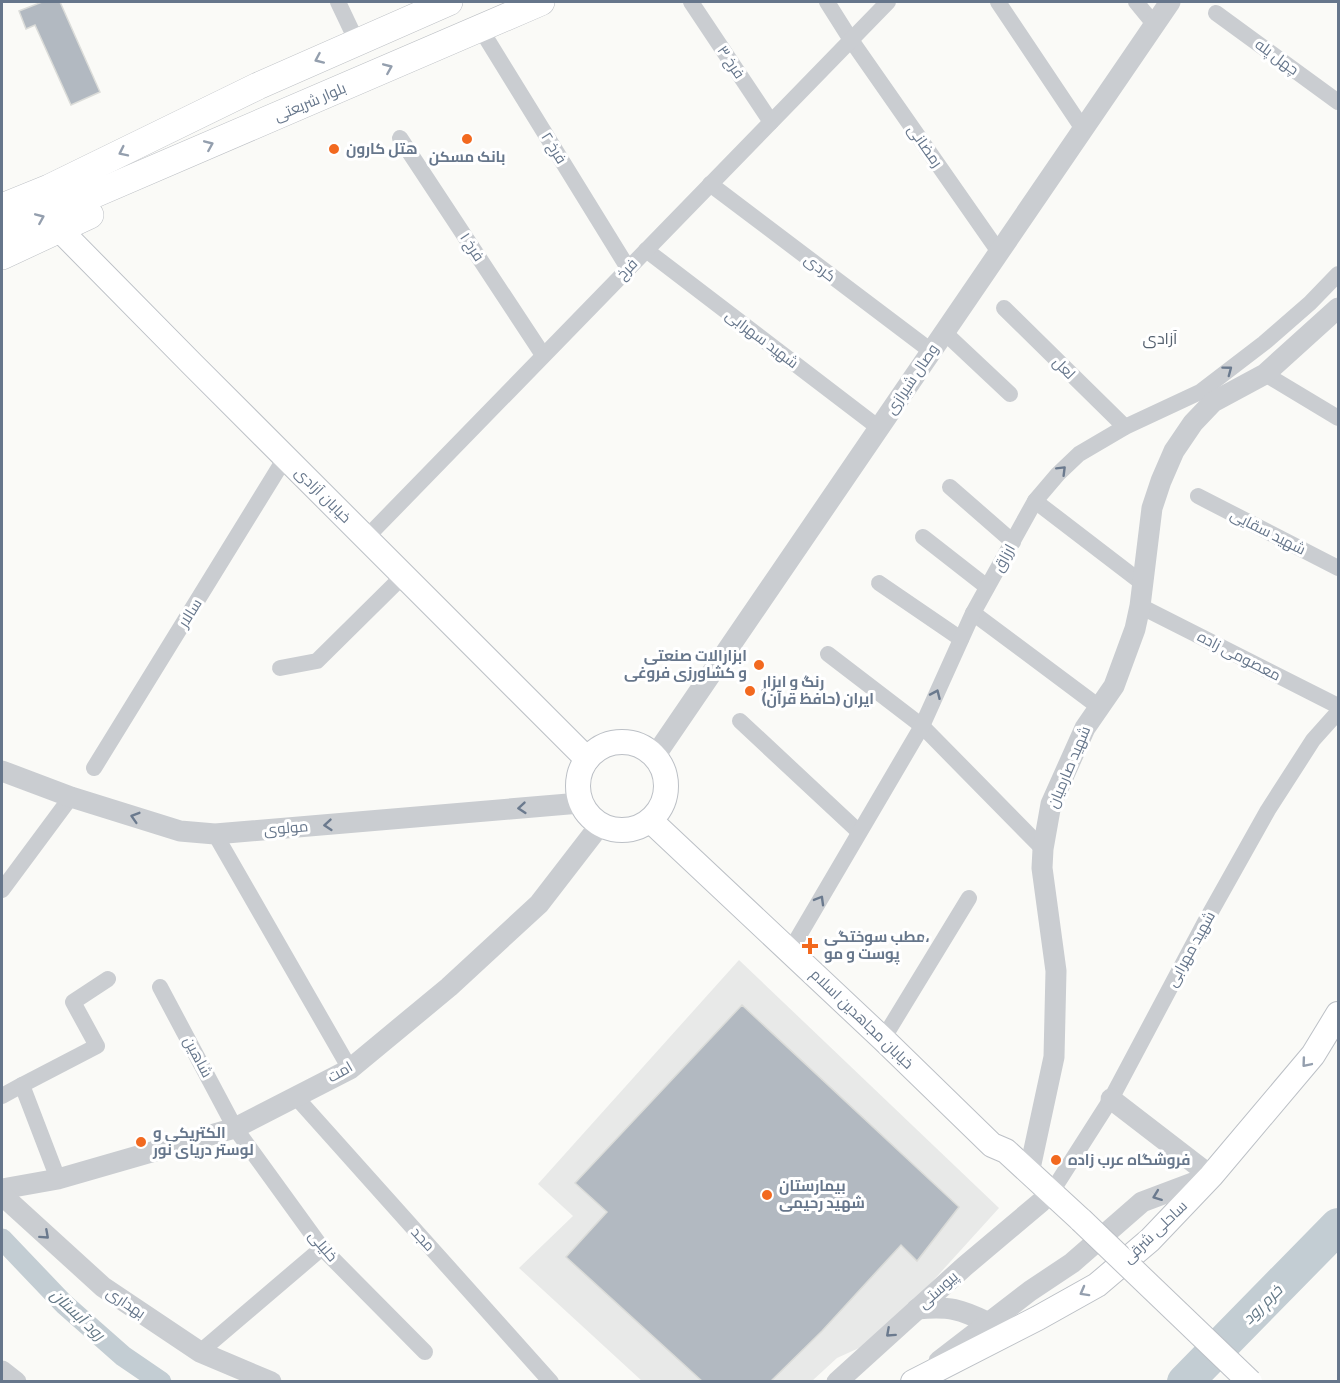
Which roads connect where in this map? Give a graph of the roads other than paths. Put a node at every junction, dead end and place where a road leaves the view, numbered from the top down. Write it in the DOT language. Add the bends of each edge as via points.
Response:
graph roads {
  1 [pos="338,2"];
  2 [pos="449,2"];
  3 [pos="541,2"];
  4 [pos="691,2"];
  5 [pos="827,2"];
  6 [pos="888,2"];
  7 [pos="998,2"];
  8 [pos="1136,2"];
  9 [pos="1170,2"];
  10 [pos="1216,13"];
  11 [pos="1154,24"];
  12 [pos="480,28"];
  13 [pos="851,39"];
  14 [pos="357,42"];
  15 [pos="1338,102"];
  16 [pos="771,122"];
  17 [pos="1083,129"];
  18 [pos="400,138"];
  19 [pos="183,157"];
  20 [pos="710,184"];
  21 [pos="5,201"];
  22 [pos="60,230"];
  23 [pos="2,234"];
  24 [pos="646,250"];
  25 [pos="999,252"];
  26 [pos="2,256"];
  27 [pos="628,268"];
  28 [pos="1338,274"];
  29 [pos="1004,308"];
  30 [pos="1338,308"];
  31 [pos="944,332"];
  32 [pos="931,351"];
  33 [pos="543,355"];
  34 [pos="1265,374"];
  35 [pos="1010,394"];
  36 [pos="1338,418"];
  37 [pos="1125,427"];
  38 [pos="879,428"];
  39 [pos="285,458"];
  40 [pos="950,487"];
  41 [pos="1198,496"];
  42 [pos="1035,501"];
  43 [pos="366,537"];
  44 [pos="923,537"];
  45 [pos="1013,542"];
  46 [pos="1338,568"];
  47 [pos="404,575"];
  48 [pos="1142,583"];
  49 [pos="879,584"];
  50 [pos="987,587"];
  51 [pos="1140,606"];
  52 [pos="973,613"];
  53 [pos="961,639"];
  54 [pos="828,654"];
  55 [pos="280,668"];
  56 [pos="1338,706"];
  57 [pos="1099,707"];
  58 [pos="1338,712"];
  59 [pos="740,721"];
  60 [pos="921,726"];
  61 [pos="655,756"];
  62 [pos="586,759"];
  63 [pos="94,768"];
  64 [pos="2,771"];
  65 [pos="71,797"];
  66 [pos="580,803"];
  67 [pos="651,821"];
  68 [pos="600,825"];
  69 [pos="859,832"];
  70 [pos="215,834"];
  71 [pos="1043,849"];
  72 [pos="2,890"];
  73 [pos="969,898"];
  74 [pos="790,951"];
  75 [pos="108,979"];
  76 [pos="160,987"];
  77 [pos="1338,1014"];
  78 [pos="883,1039"];
  79 [pos="350,1069"];
  80 [pos="22,1085"];
  81 [pos="2,1096"];
  82 [pos="295,1096"];
  83 [pos="1111,1099"];
  84 [pos="235,1128"];
  85 [pos="992,1145"];
  86 [pos="1029,1173"];
  87 [pos="1211,1176"];
  88 [pos="58,1179"];
  89 [pos="2,1189"];
  90 [pos="2,1195"];
  91 [pos="1046,1197"];
  92 [pos="1076,1225"];
  93 [pos="322,1248"];
  94 [pos="965,1266"];
  95 [pos="917,1309"];
  96 [pos="962,1310"];
  97 [pos="989,1323"];
  98 [pos="200,1352"];
  99 [pos="425,1352"];
  100 [pos="2,1371"];
  101 [pos="16,1382"];
  102 [pos="271,1382"];
  103 [pos="551,1382"];
  104 [pos="837,1382"];
  105 [pos="913,1382"];
  106 [pos="1230,1382"];
  107 [pos="1250,1382"];
  1 -- 14 [label="street"];
  2 -- 14 [label="main road"];
  3 -- 12 [label="main road, بلوار شریعتی"];
  4 -- 16 [label="street, فرخ ۳"];
  5 -- 13 [label="street, رمضانی"];
  6 -- 13 [label="street, فرخ"];
  7 -- 17 [label="street"];
  8 -- 11 [label="street"];
  9 -- 11 [label="street, وصال شیرازی"];
  10 -- 15 [label="street, چهل پله"];
  11 -- 17 [label="street, وصال شیرازی"];
  19 -- 12 [label="main road, بلوار شریعتی, one-way"];
  12 -- 27 [label="street, فرخ ۲"];
  13 -- 16 [label="street, فرخ"];
  13 -- 25 [label="street, رمضانی"];
  14 -- 21 [label="main road, one-way" via="49,188"];
  16 -- 20 [label="street, فرخ"];
  17 -- 25 [label="street, وصال شیرازی"];
  18 -- 33 [label="street, فرخ ۱"];
  19 -- 22 [label="main road" via="125,197"];
  23 -- 19 [label="main road, بلوار شریعتی, one-way"];
  20 -- 24 [label="street, فرخ"];
  20 -- 32 [label="street, کردی"];
  22 -- 26 [label="main road"];
  22 -- 39 [label="main road, خیابان آزادی"];
  24 -- 27 [label="street, فرخ"];
  24 -- 38 [label="street, شهید سهرابی"];
  25 -- 31 [label="street, وصال شیرازی"];
  27 -- 33 [label="street, فرخ"];
  37 -- 28 [label="street, ارزاق, one-way" via="1200,392 1264,343"];
  29 -- 37 [label="street, لعل"];
  30 -- 34 [label="street, شهید صارمیان"];
  31 -- 32 [label="street, وصال شیرازی"];
  31 -- 35 [label="street"];
  32 -- 38 [label="street, وصال شیرازی"];
  33 -- 43 [label="street, فرخ"];
  34 -- 36 [label="street"];
  34 -- 48 [label="street, شهید صارمیان" via="1213,402 1174,451 1152,508"];
  42 -- 37 [label="street, ارزاق, one-way" via="1079,454"];
  38 -- 61 [label="street, وصال شیرازی"];
  39 -- 43 [label="main road, خیابان آزادی"];
  39 -- 63 [label="street, سالار"];
  40 -- 45 [label="street"];
  41 -- 46 [label="street, شهید سقایی"];
  42 -- 45 [label="street, ارزاق"];
  42 -- 48 [label="street"];
  43 -- 47 [label="main road, خیابان آزادی"];
  44 -- 50 [label="street"];
  45 -- 50 [label="street, ارزاق"];
  47 -- 55 [label="street" via="317,661"];
  47 -- 62 [label="main road, خیابان آزادی"];
  48 -- 51 [label="street, شهید صارمیان"];
  49 -- 53 [label="street"];
  50 -- 52 [label="street, ارزاق"];
  51 -- 56 [label="street, معصومی زاده"];
  51 -- 57 [label="street, شهید صارمیان" via="1114,686"];
  52 -- 53 [label="street, ارزاق"];
  52 -- 57 [label="street"];
  60 -- 53 [label="street, ارزاق, one-way"];
  54 -- 60 [label="street"];
  57 -- 71 [label="street, شهید صارمیان" via="1085,728 1051,804"];
  58 -- 83 [label="street, شهید مهرابی" via="1314,740 1268,810"];
  59 -- 69 [label="street"];
  60 -- 69 [label="street, ارزاق"];
  60 -- 71 [label="street"];
  61 -- 62 [label="main road" via="628,742 612,743"];
  61 -- 67 [label="main road" via="666,782 660,810"];
  62 -- 66 [label="main road" via="579,772"];
  64 -- 65 [label="street, مولوی"];
  70 -- 65 [label="street, مولوی, one-way" via="180,831"];
  65 -- 72 [label="street"];
  66 -- 68 [label="main road"];
  66 -- 70 [label="street, مولوی, one-way"];
  67 -- 68 [label="main road" via="626,831"];
  67 -- 74 [label="main road, خیابان مجاهدین اسلام"];
  68 -- 79 [label="street, امت" via="539,904 449,987"];
  74 -- 69 [label="street, ارزاق, one-way"];
  70 -- 79 [label="street"];
  71 -- 86 [label="street, شهید صارمیان" via="1042,868 1056,971 1054,1057"];
  73 -- 78 [label="street"];
  74 -- 78 [label="main road, خیابان مجاهدین اسلام"];
  75 -- 80 [label="street" via="73,1002 97,1046"];
  76 -- 84 [label="street, شاهین"];
  77 -- 87 [label="main road, ساحلی شرقی, one-way" via="1313,1055"];
  78 -- 85 [label="main road, خیابان مجاهدین اسلام"];
  79 -- 82 [label="street, امت"];
  80 -- 81 [label="street"];
  80 -- 88 [label="street"];
  82 -- 84 [label="street, امت"];
  82 -- 103 [label="street, مجد"];
  83 -- 87 [label="street"];
  83 -- 91 [label="street, شهید مهرابی"];
  84 -- 88 [label="street, امت"];
  84 -- 93 [label="street, خلیلی"];
  85 -- 86 [label="main road, خیابان مجاهدین اسلام" via="1006,1151"];
  85 -- 91 [label="main road, خیابان مجاهدین اسلام" via="997,1161"];
  86 -- 91 [label="main road, خیابان مجاهدین اسلام"];
  87 -- 97 [label="street, one-way" via="1142,1202 1072,1263"];
  87 -- 105 [label="main road, ساحلی شرقی, one-way" via="1150,1240 1097,1285"];
  88 -- 89 [label="street, امت"];
  90 -- 98 [label="street, بهداری, one-way" via="103,1287"];
  91 -- 92 [label="main road, خیابان مجاهدین اسلام"];
  91 -- 94 [label="street, پیوستی"];
  92 -- 106 [label="main road, خیابان مجاهدین اسلام"];
  92 -- 107 [label="main road, خیابان مجاهدین اسلام, bridge"];
  93 -- 98 [label="street"];
  93 -- 99 [label="street, خلیلی"];
  94 -- 95 [label="street, پیوستی"];
  94 -- 96 [label="street" via="959,1296"];
  95 -- 96 [label="street"];
  95 -- 104 [label="street, پیوستی, one-way"];
  96 -- 97 [label="street"];
  97 -- 105 [label="street"];
  98 -- 102 [label="street, بهداری"];
  100 -- 101 [label="street"];
}
